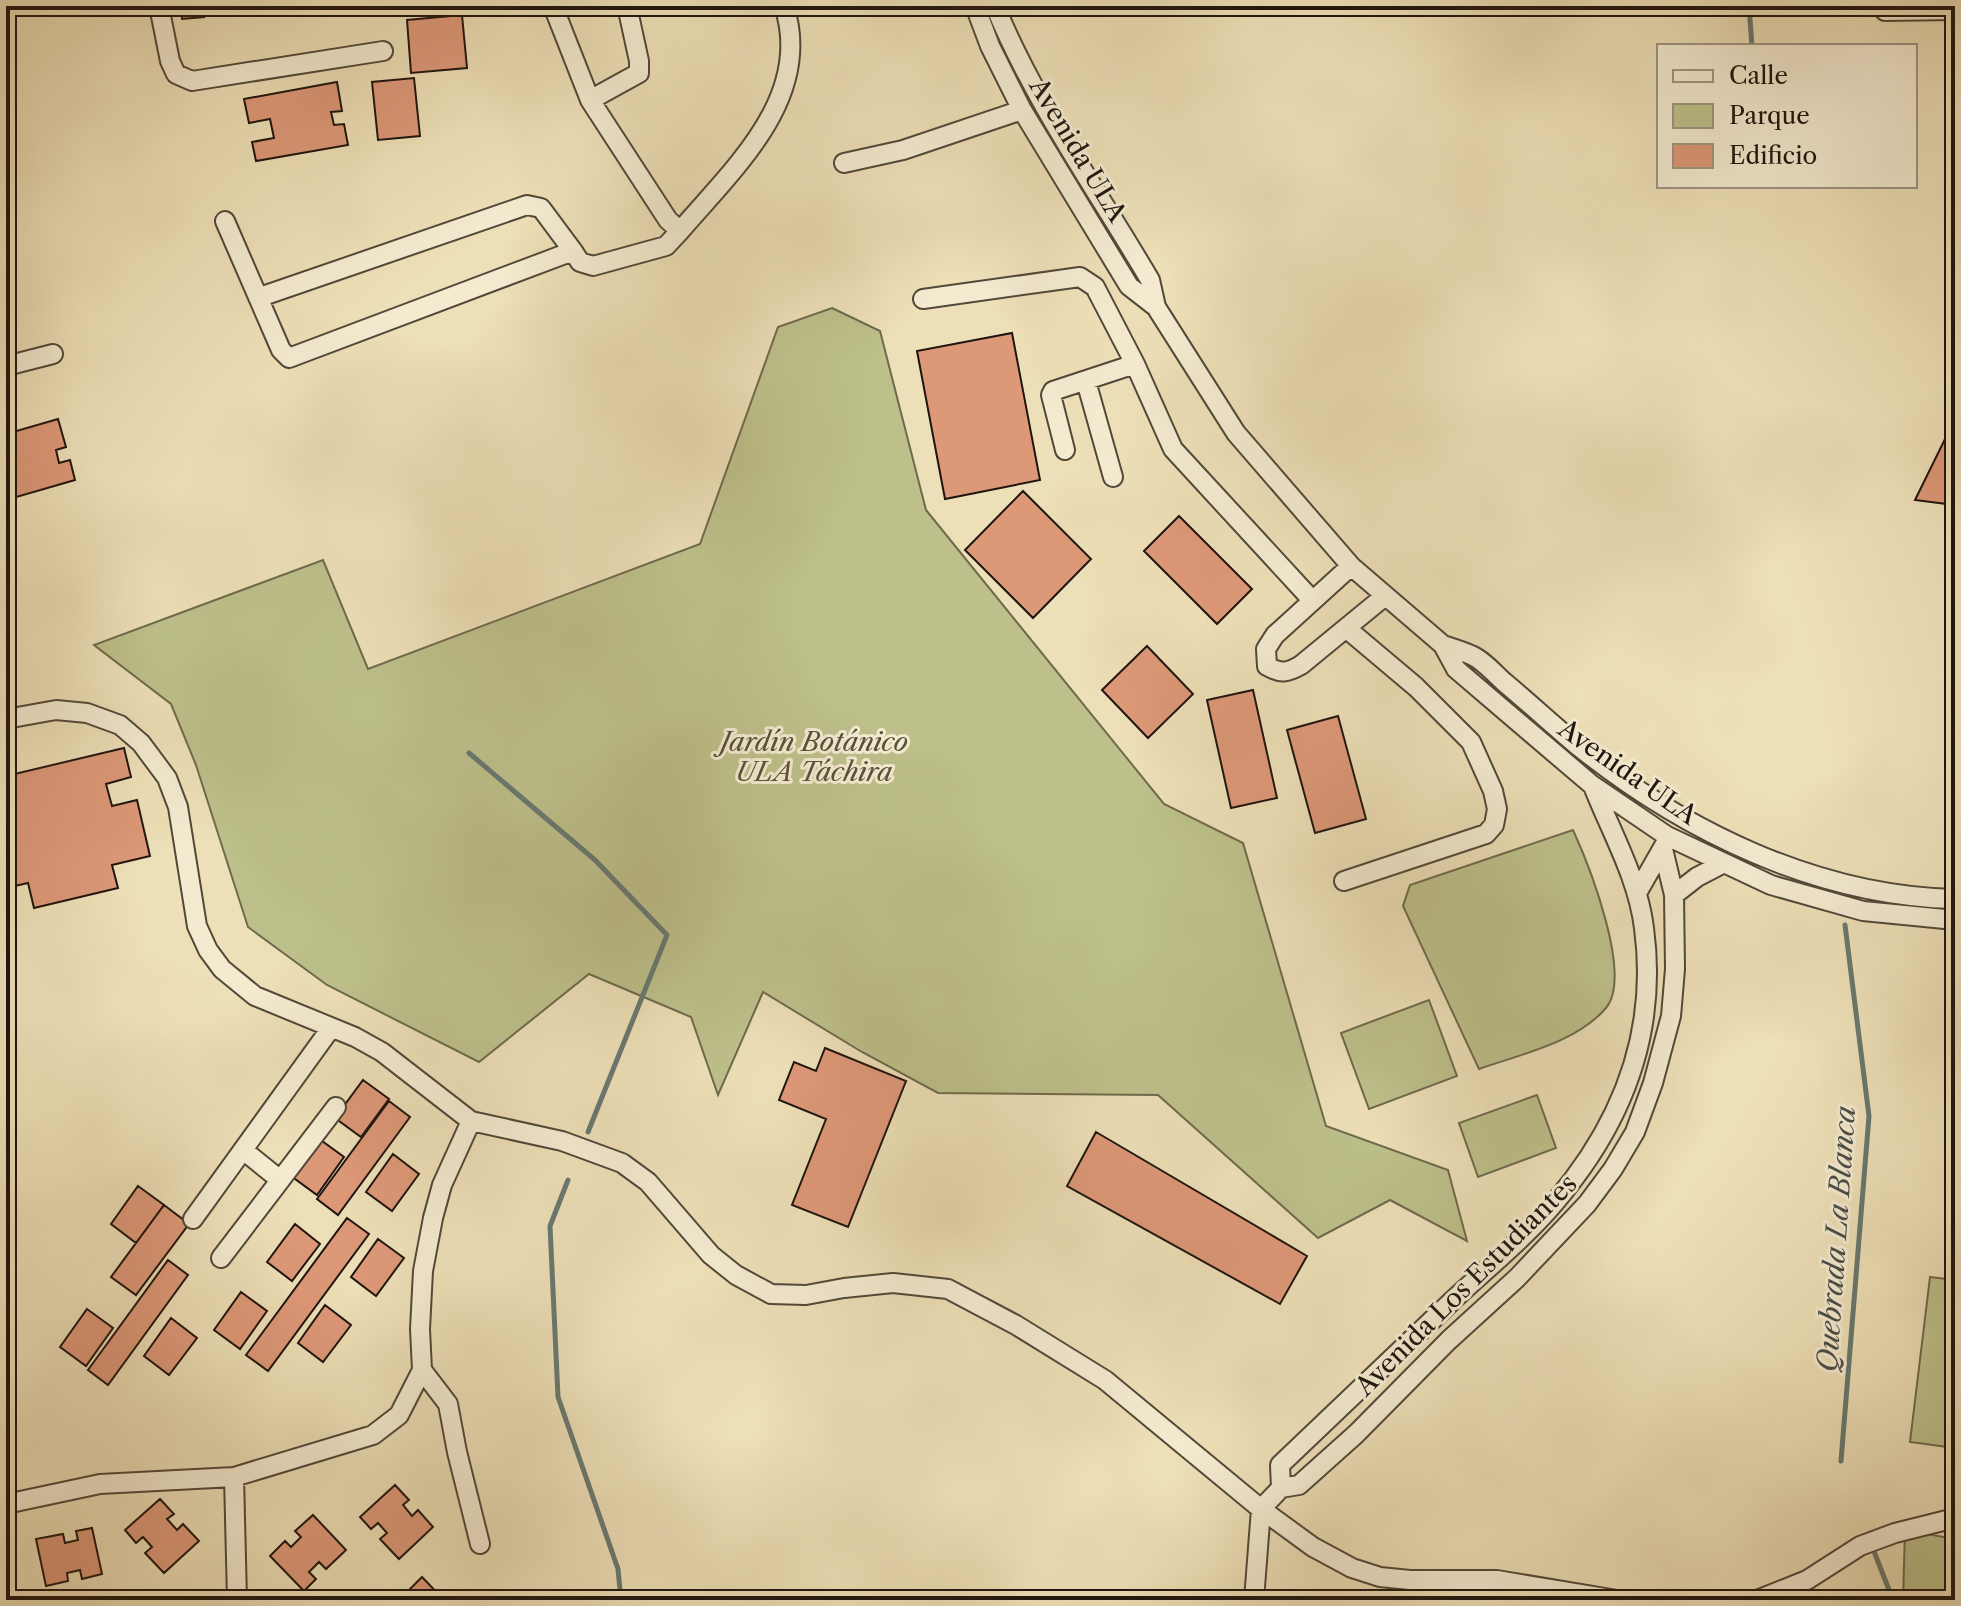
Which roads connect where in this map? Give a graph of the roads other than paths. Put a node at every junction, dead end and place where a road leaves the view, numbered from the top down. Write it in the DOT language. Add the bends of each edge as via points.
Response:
graph roads {
  1 [pos="159,6"];
  2 [pos="553,6"];
  3 [pos="627,6"];
  4 [pos="784,6"];
  5 [pos="975,6"];
  6 [pos="995,6"];
  7 [pos="1883,8"];
  8 [pos="1955,10"];
  9 [pos="383,51"];
  10 [pos="590,100"];
  11 [pos="1022,110"];
  12 [pos="844,163"];
  13 [pos="225,221"];
  14 [pos="680,231"];
  15 [pos="573,251"];
  16 [pos="260,297"];
  17 [pos="923,299"];
  18 [pos="1156,307"];
  19 [pos="53,354"];
  20 [pos="1135,364"];
  21 [pos="6,366"];
  22 [pos="1086,381"];
  23 [pos="1065,450"];
  24 [pos="1113,477"];
  25 [pos="1351,566"];
  26 [pos="1385,596"];
  27 [pos="1312,600"];
  28 [pos="1346,628"];
  29 [pos="1443,645"];
  30 [pos="6,719"];
  31 [pos="1592,785"];
  32 [pos="1676,815"];
  33 [pos="1665,843"];
  34 [pos="1722,864"];
  35 [pos="1344,881"];
  36 [pos="1637,893"];
  37 [pos="1674,895"];
  38 [pos="1955,899"];
  39 [pos="1955,920"];
  40 [pos="331,1028"];
  41 [pos="336,1107"];
  42 [pos="471,1121"];
  43 [pos="243,1150"];
  44 [pos="279,1179"];
  45 [pos="193,1219"];
  46 [pos="221,1258"];
  47 [pos="422,1370"];
  48 [pos="234,1477"];
  49 [pos="1281,1488"];
  50 [pos="6,1504"];
  51 [pos="1261,1509"];
  52 [pos="1955,1518"];
  53 [pos="480,1544"];
  54 [pos="237,1600"];
  55 [pos="1254,1600"];
  56 [pos="1617,1600"];
  57 [pos="1757,1600"];
  1 -- 9 [label="street" via="170,61 176,74 192,81"];
  2 -- 10 [label="street"];
  3 -- 10 [label="street" via="639,73"];
  4 -- 14 [label="street" via="791,46 775,111"];
  5 -- 11 [label="street, Avenida ULA"];
  6 -- 18 [label="street, Avenida ULA" via="1034,88 1150,280"];
  7 -- 8 [label="street"];
  10 -- 14 [label="street"];
  11 -- 12 [label="street" via="903,150"];
  11 -- 18 [label="street, Avenida ULA" via="1129,286"];
  13 -- 16 [label="street"];
  14 -- 15 [label="street" via="666,246 593,266 580,262"];
  15 -- 16 [label="street" via="541,208 527,205"];
  15 -- 16 [label="street" via="289,358"];
  17 -- 20 [label="street" via="1080,277 1095,287"];
  18 -- 25 [label="street, Avenida ULA" via="1236,433"];
  19 -- 21 [label="street"];
  20 -- 22 [label="street"];
  20 -- 27 [label="street" via="1173,449"];
  22 -- 23 [label="street" via="1051,395"];
  22 -- 24 [label="street"];
  25 -- 26 [label="street, Avenida ULA"];
  25 -- 27 [label="street"];
  26 -- 28 [label="street"];
  26 -- 29 [label="street, Avenida ULA"];
  27 -- 28 [label="street" via="1275,635 1266,649 1267,666 1289,672"];
  28 -- 35 [label="street" via="1463,732 1497,809 1486,834"];
  29 -- 31 [label="street, Avenida ULA" via="1456,669"];
  29 -- 32 [label="street, Avenida ULA" via="1474,656 1602,765"];
  30 -- 40 [label="street" via="56,710 87,713 120,725 141,743 167,778 178,807 197,926 208,950 255,996"];
  31 -- 33 [label="street, Avenida ULA"];
  31 -- 36 [label="street, Avenida Los Estudiantes"];
  32 -- 33 [label="street"];
  32 -- 38 [label="street, Avenida ULA" via="1818,876 1908,896"];
  33 -- 34 [label="street, Avenida ULA"];
  33 -- 36 [label="street"];
  33 -- 37 [label="street, Avenida Los Estudiantes"];
  34 -- 37 [label="street"];
  34 -- 39 [label="street, Avenida ULA" via="1771,885 1863,911"];
  36 -- 49 [label="street, Avenida Los Estudiantes" via="1644,927 1646,1016 1634,1064 1604,1135 1555,1203 1280,1465"];
  37 -- 49 [label="street, Avenida Los Estudiantes" via="1671,1016 1635,1132 1613,1169 1517,1278 1356,1434 1299,1485"];
  40 -- 42 [label="street" via="382,1052"];
  40 -- 43 [label="street"];
  41 -- 44 [label="street"];
  42 -- 47 [label="street" via="442,1185 426,1245"];
  42 -- 51 [label="street" via="562,1141 622,1163 648,1182 711,1255 771,1294 806,1295 893,1283 948,1289 1105,1380"];
  43 -- 44 [label="street"];
  43 -- 45 [label="street"];
  44 -- 46 [label="street"];
  47 -- 48 [label="street" via="399,1415 373,1435"];
  47 -- 53 [label="street" via="448,1404"];
  48 -- 50 [label="street" via="100,1484"];
  48 -- 54 [label="street"];
  49 -- 51 [label="street, Avenida Los Estudiantes"];
  51 -- 55 [label="street"];
  51 -- 56 [label="street" via="1313,1547 1380,1577 1497,1580"];
  52 -- 57 [label="street" via="1860,1546 1807,1580"];
}
